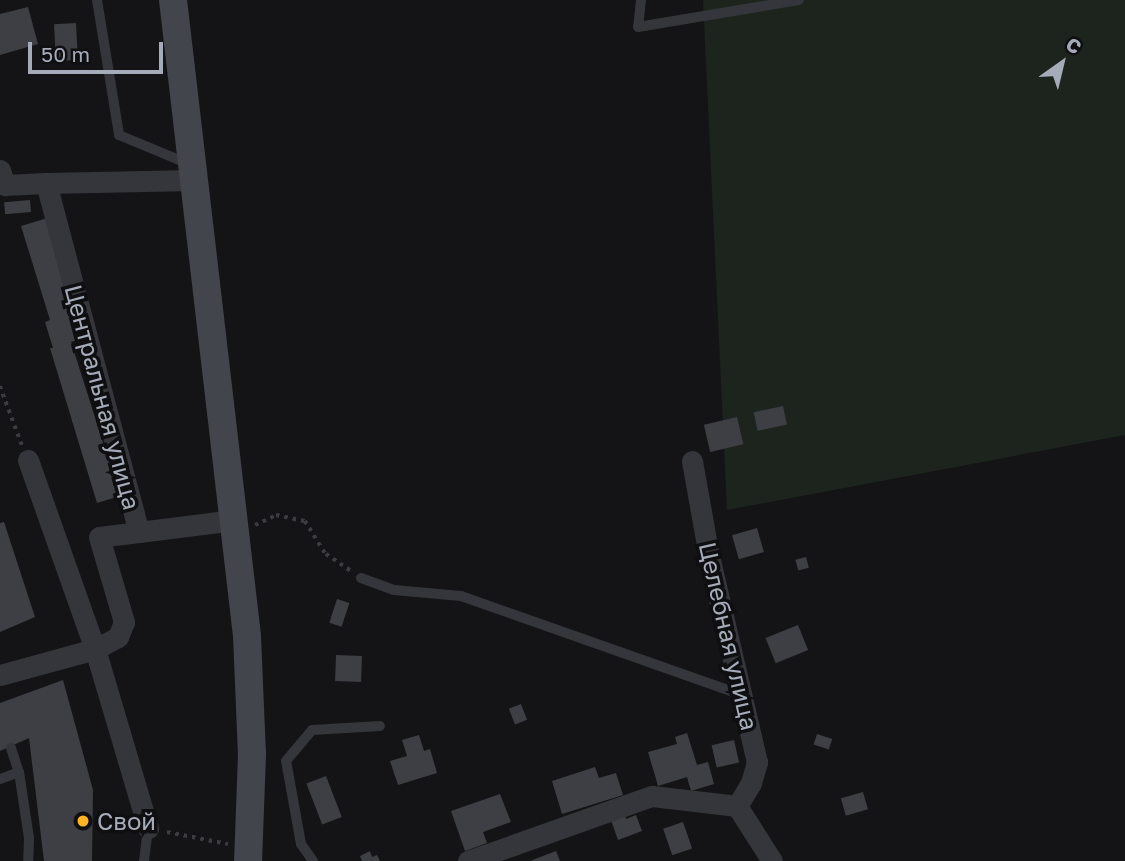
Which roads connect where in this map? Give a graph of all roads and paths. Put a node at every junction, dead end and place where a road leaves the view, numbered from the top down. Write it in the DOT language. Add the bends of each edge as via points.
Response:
graph roads {
  1 [pos="97,0"];
  2 [pos="173,0"];
  3 [pos="641,0"];
  4 [pos="799,0"];
  5 [pos="192,172"];
  6 [pos="2,181"];
  7 [pos="46,183"];
  8 [pos="0,386"];
  9 [pos="28,460"];
  10 [pos="692,461"];
  11 [pos="276,515"];
  12 [pos="234,520"];
  13 [pos="139,532"];
  14 [pos="361,578"];
  15 [pos="96,649"];
  16 [pos="0,675"];
  17 [pos="742,695"];
  18 [pos="380,726"];
  19 [pos="10,748"];
  20 [pos="19,772"];
  21 [pos="0,779"];
  22 [pos="737,806"];
  23 [pos="148,828"];
  24 [pos="252,857"];
  25 [pos="28,861"];
  26 [pos="144,861"];
  27 [pos="313,861"];
  28 [pos="468,861"];
  29 [pos="772,861"];
  1 -- 5 [label="lane" via="119,135"];
  2 -- 5 [label="main road"];
  3 -- 4 [label="lane" via="638,27"];
  5 -- 7 [label="street"];
  5 -- 12 [label="main road"];
  6 -- 7 [label="street"];
  7 -- 13 [label="street, Центральная улица"];
  8 -- 9 [label="path"];
  9 -- 15 [label="street"];
  10 -- 17 [label="street, Целебная улица"];
  11 -- 14 [label="path" via="305,521 326,554"];
  12 -- 13 [label="street"];
  12 -- 24 [label="main road" via="247,636"];
  13 -- 15 [label="street, Центральная улица" via="99,537 124,622 118,637"];
  14 -- 17 [label="lane" via="394,590 461,596"];
  15 -- 16 [label="street"];
  15 -- 23 [label="street"];
  17 -- 22 [label="street, Целебная улица" via="757,762"];
  18 -- 27 [label="lane" via="312,730 286,761 301,844"];
  19 -- 20 [label="lane"];
  20 -- 21 [label="lane"];
  20 -- 25 [label="lane"];
  22 -- 28 [label="street" via="653,796"];
  22 -- 29 [label="street"];
  23 -- 24 [label="path"];
  23 -- 26 [label="lane"];
}
